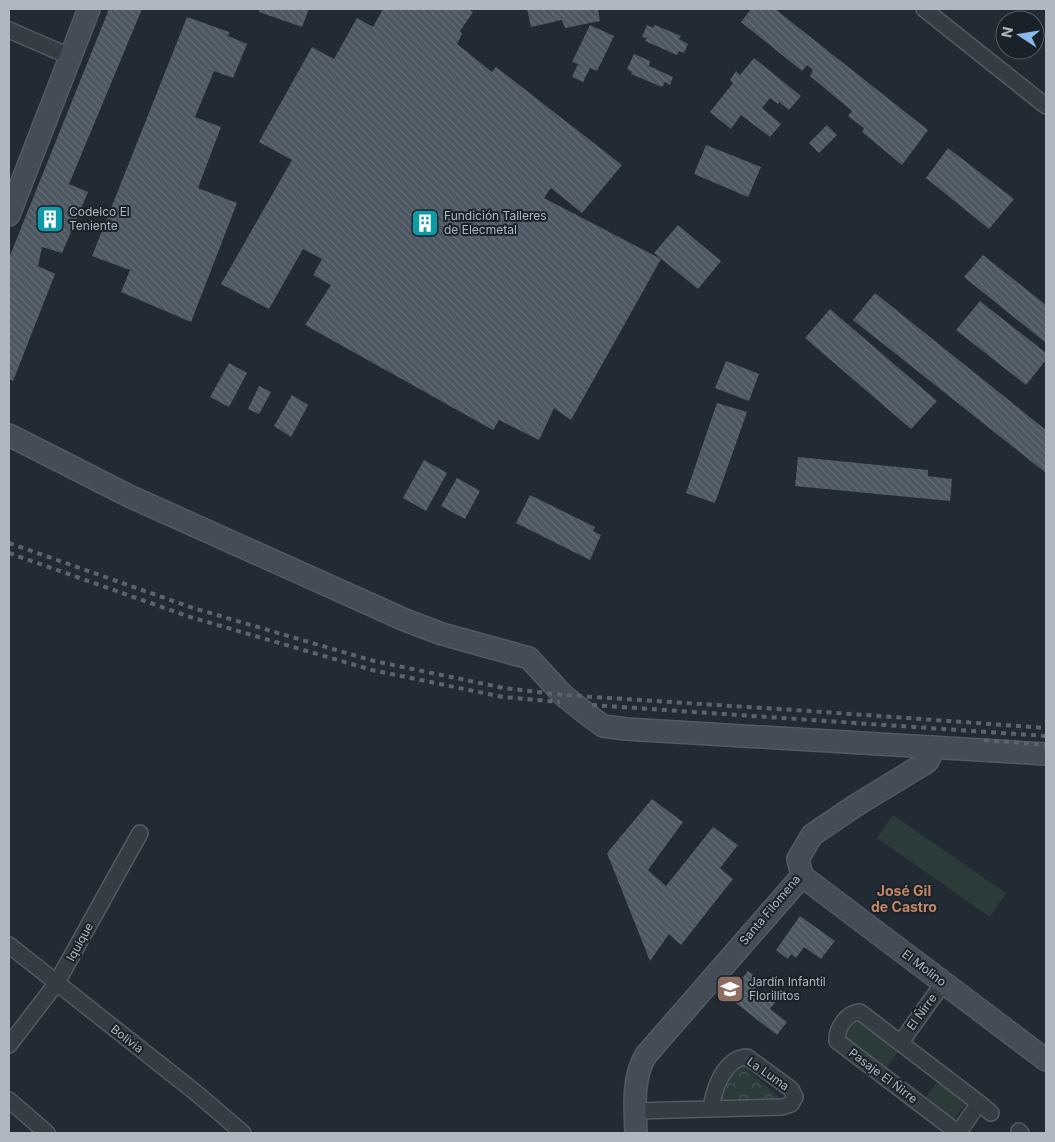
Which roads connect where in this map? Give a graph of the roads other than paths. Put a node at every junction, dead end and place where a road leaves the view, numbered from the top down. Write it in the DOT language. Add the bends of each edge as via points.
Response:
graph roads {
  1 [pos="89,9"];
  2 [pos="924,9"];
  3 [pos="9,30"];
  4 [pos="70,57"];
  5 [pos="1046,106"];
  6 [pos="11,202"];
  7 [pos="9,425"];
  8 [pos="9,435"];
  9 [pos="316,580"];
  10 [pos="931,747"];
  11 [pos="1046,754"];
  12 [pos="140,833"];
  13 [pos="802,876"];
  14 [pos="9,945"];
  15 [pos="944,982"];
  16 [pos="56,984"];
  17 [pos="901,1042"];
  18 [pos="9,1045"];
  19 [pos="1046,1060"];
  20 [pos="9,1100"];
  21 [pos="979,1103"];
  22 [pos="711,1108"];
  23 [pos="636,1112"];
  24 [pos="991,1113"];
  25 [pos="47,1133"];
  26 [pos="241,1133"];
  27 [pos="636,1133"];
  1 -- 4 [label="main road"];
  2 -- 5 [label="street"];
  3 -- 4 [label="street"];
  4 -- 6 [label="main road"];
  7 -- 9 [label="main road" via="288,558"];
  8 -- 9 [label="main road" via="129,496"];
  9 -- 10 [label="main road" via="422,628 528,658 563,695 603,726"];
  10 -- 11 [label="main road"];
  10 -- 13 [label="main road, Santa Filomena" via="927,762 812,835 798,859"];
  12 -- 16 [label="street, Iquique"];
  13 -- 15 [label="main road, El Molino"];
  13 -- 23 [label="main road, Santa Filomena" via="646,1054 637,1075"];
  14 -- 16 [label="street, Bolivia"];
  15 -- 17 [label="street, El Ñirre"];
  15 -- 19 [label="main road, El Molino"];
  16 -- 18 [label="street, Iquique"];
  16 -- 26 [label="street, Bolivia" via="195,1092"];
  17 -- 21 [label="street, Pasaje El Ñirre"];
  17 -- 21 [label="street, Pasaje El Ñirre" via="860,1012 850,1015 837,1036 837,1041 953,1129 961,1129"];
  20 -- 25 [label="street"];
  21 -- 24 [label="street, Pasaje El Ñirre"];
  22 -- 22 [label="street, La Luma" via="719,1081 735,1060 747,1057 792,1089 795,1097 791,1104 782,1106"];
  22 -- 23 [label="street, La Luma"];
  23 -- 27 [label="main road"];
}
